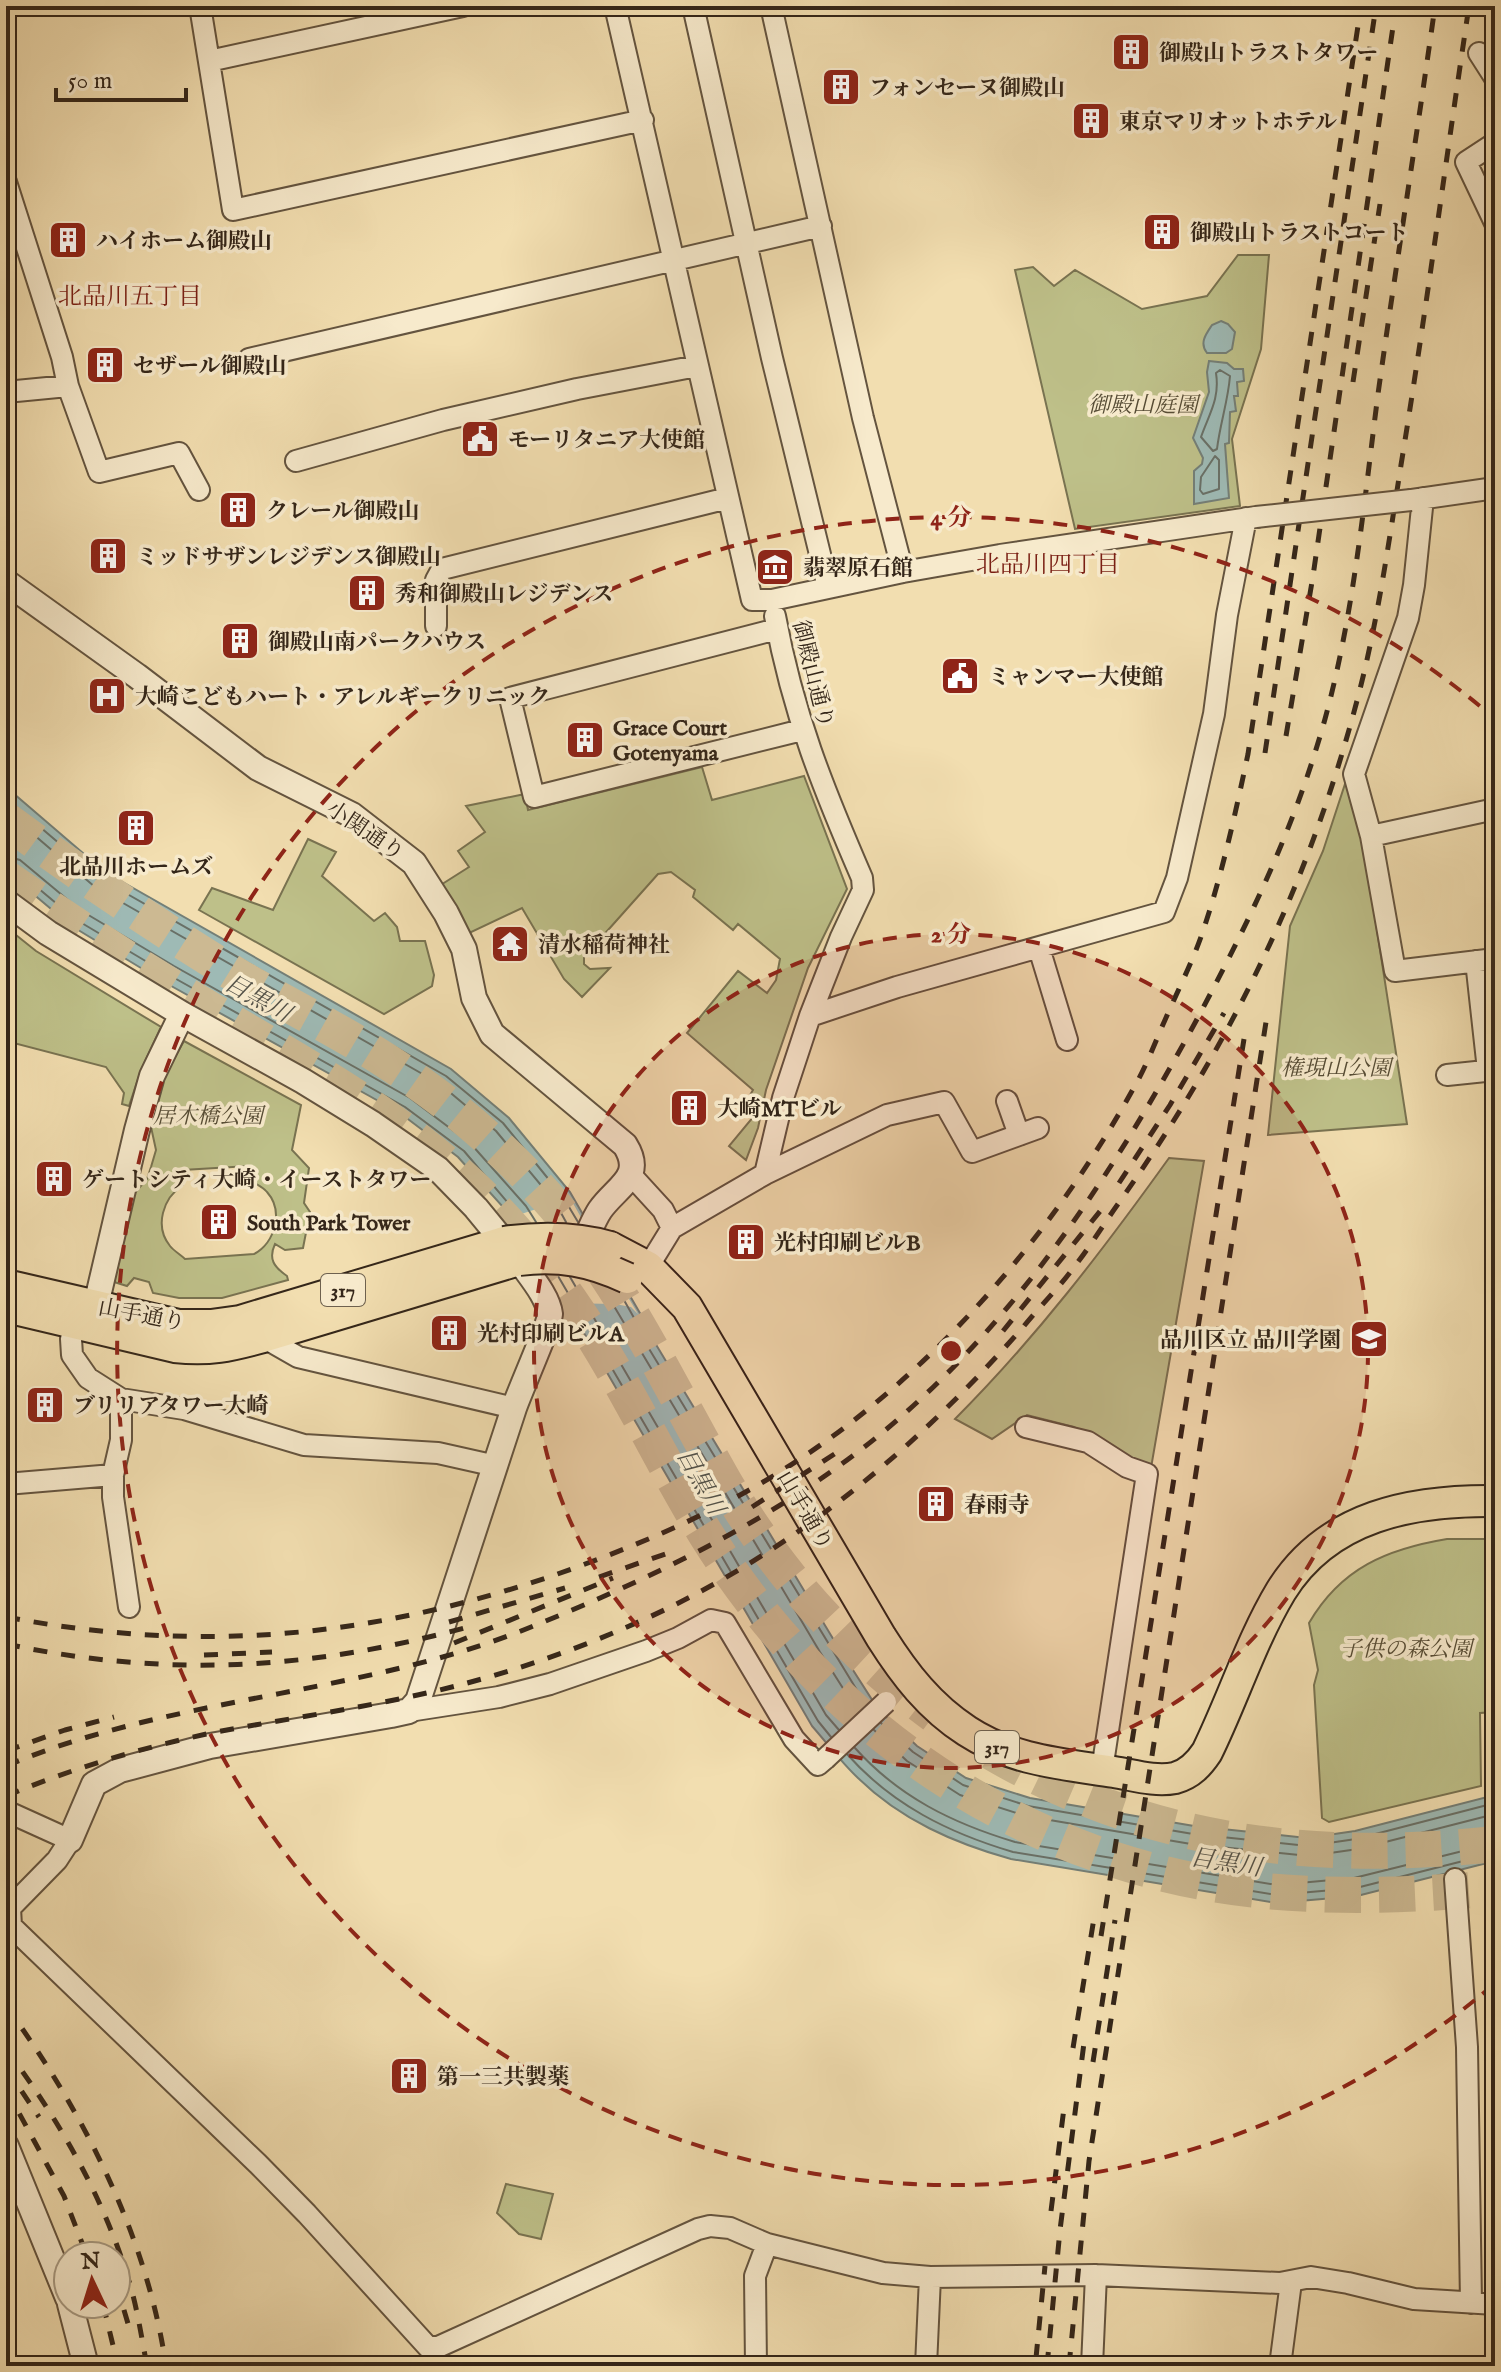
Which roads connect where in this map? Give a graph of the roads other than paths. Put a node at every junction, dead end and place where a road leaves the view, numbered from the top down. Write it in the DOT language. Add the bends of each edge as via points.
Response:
graph roads {
  1 [pos="200,6"];
  2 [pos="463,6"];
  3 [pos="615,6"];
  4 [pos="693,6"];
  5 [pos="771,6"];
  6 [pos="1479,53"];
  7 [pos="209,61"];
  8 [pos="1495,78"];
  9 [pos="643,120"];
  10 [pos="1495,143"];
  11 [pos="6,182"];
  12 [pos="1495,223"];
  13 [pos="821,226"];
  14 [pos="747,244"];
  15 [pos="674,261"];
  16 [pos="249,359"];
  17 [pos="697,366"];
  18 [pos="68,386"];
  19 [pos="6,392"];
  20 [pos="296,461"];
  21 [pos="1495,488"];
  22 [pos="199,490"];
  23 [pos="728,498"];
  24 [pos="1417,499"];
  25 [pos="1251,518"];
  26 [pos="903,572"];
  27 [pos="6,582"];
  28 [pos="828,587"];
  29 [pos="772,600"];
  30 [pos="436,626"];
  31 [pos="777,629"];
  32 [pos="802,730"];
  33 [pos="1495,809"];
  34 [pos="1371,836"];
  35 [pos="6,902"];
  36 [pos="1039,948"];
  37 [pos="1485,960"];
  38 [pos="182,1014"];
  39 [pos="810,1016"];
  40 [pos="1067,1040"];
  41 [pos="1492,1070"];
  42 [pos="1447,1075"];
  43 [pos="1007,1101"];
  44 [pos="765,1174"];
  45 [pos="631,1175"];
  46 [pos="672,1228"];
  47 [pos="598,1244"];
  48 [pos="512,1251"];
  49 [pos="637,1272"];
  50 [pos="6,1285"];
  51 [pos="6,1307"];
  52 [pos="86,1314"];
  53 [pos="263,1337"];
  54 [pos="121,1399"];
  55 [pos="514,1408"];
  56 [pos="1026,1427"];
  57 [pos="496,1466"];
  58 [pos="113,1475"];
  59 [pos="6,1484"];
  60 [pos="1495,1501"];
  61 [pos="1495,1519"];
  62 [pos="129,1607"];
  63 [pos="891,1697"];
  64 [pos="409,1711"];
  65 [pos="1102,1770"];
  66 [pos="6,1811"];
  67 [pos="70,1840"];
  68 [pos="1455,1879"];
  69 [pos="6,2146"];
  70 [pos="767,2244"];
  71 [pos="52,2259"];
  72 [pos="1096,2275"];
  73 [pos="930,2277"];
  74 [pos="1291,2282"];
  75 [pos="1471,2303"];
  76 [pos="1495,2304"];
  77 [pos="74,2320"];
  78 [pos="86,2366"];
  79 [pos="756,2366"];
  80 [pos="926,2366"];
  81 [pos="1092,2366"];
  82 [pos="1280,2366"];
  1 -- 7 [label="street"];
  2 -- 7 [label="street"];
  3 -- 9 [label="street"];
  4 -- 14 [label="street"];
  5 -- 13 [label="street"];
  6 -- 8 [label="street"];
  7 -- 9 [label="street" via="233,210"];
  9 -- 15 [label="street"];
  10 -- 12 [label="street" via="1466,162"];
  11 -- 18 [label="street"];
  13 -- 14 [label="street"];
  13 -- 26 [label="street"];
  14 -- 15 [label="street"];
  14 -- 28 [label="street"];
  15 -- 16 [label="street"];
  15 -- 17 [label="street"];
  17 -- 20 [label="street" via="443,420"];
  17 -- 23 [label="street"];
  18 -- 19 [label="street"];
  18 -- 22 [label="street" via="99,472 179,453"];
  21 -- 24 [label="street"];
  23 -- 29 [label="street" via="752,600"];
  23 -- 30 [label="street" via="442,569 436,580"];
  24 -- 25 [label="street, 御殿山通り, bridge"];
  24 -- 34 [label="street" via="1408,618 1354,774"];
  25 -- 26 [label="street, 御殿山通り"];
  25 -- 36 [label="street" via="1227,615 1214,714 1177,878 1164,912"];
  26 -- 28 [label="street, 御殿山通り"];
  27 -- 45 [label="street, 小関通り" via="258,768 352,815 414,863 464,949 474,998 492,1034 625,1145 632,1159"];
  28 -- 29 [label="street, 御殿山通り"];
  29 -- 31 [label="street, 御殿山通り"];
  31 -- 32 [label="street, 御殿山通り"];
  31 -- 32 [label="street" via="510,698 534,797"];
  32 -- 39 [label="street, 御殿山通り" via="863,890"];
  33 -- 34 [label="street"];
  34 -- 37 [label="street" via="1395,971"];
  35 -- 38 [label="street"];
  36 -- 39 [label="street"];
  36 -- 40 [label="street"];
  37 -- 41 [label="street"];
  38 -- 48 [label="street" via="303,1081 438,1169"];
  38 -- 52 [label="street" via="152,1076"];
  39 -- 44 [label="street, 御殿山通り"];
  41 -- 42 [label="street"];
  43 -- 44 [label="street" via="1028,1132 972,1152 944,1102 887,1115"];
  44 -- 46 [label="street"];
  45 -- 46 [label="street"];
  45 -- 47 [label="street" via="599,1212"];
  46 -- 49 [label="street"];
  47 -- 48 [label="main road, 山手通り / 317, bridge" via="540,1239"];
  47 -- 49 [label="main road, 山手通り / 317"];
  48 -- 49 [label="main road, 山手通り / 317, bridge"];
  48 -- 52 [label="main road, 山手通り / 317" via="240,1321 179,1325"];
  48 -- 53 [label="main road, 山手通り / 317"];
  48 -- 55 [label="street" via="550,1316"];
  49 -- 63 [label="main road, 山手通り / 317" via="687,1342"];
  49 -- 65 [label="main road, 山手通り / 317" via="687,1307 881,1637 926,1699 967,1731 1013,1754"];
  50 -- 52 [label="main road, 山手通り / 317"];
  51 -- 52 [label="main road, 山手通り / 317"];
  52 -- 53 [label="main road, 山手通り / 317" via="175,1347 203,1350"];
  52 -- 54 [label="street" via="71,1339 72,1355 88,1378"];
  53 -- 55 [label="street" via="298,1357"];
  54 -- 57 [label="street" via="184,1409 304,1445 438,1453"];
  54 -- 58 [label="street" via="121,1440"];
  55 -- 57 [label="street"];
  56 -- 65 [label="street" via="1088,1442 1147,1474"];
  57 -- 64 [label="street" via="418,1701"];
  58 -- 59 [label="street"];
  58 -- 62 [label="street"];
  60 -- 65 [label="main road, 山手通り / 317" via="1410,1506 1338,1536 1303,1564 1282,1590 1212,1743 1194,1769 1160,1779"];
  61 -- 63 [label="main road, 山手通り / 317" via="1402,1527 1338,1557 1297,1601 1223,1761 1206,1783 1178,1795 1140,1796 1008,1770 955,1745"];
  63 -- 64 [label="street, bridge" via="818,1765 794,1739 725,1623 711,1620 657,1647 550,1684"];
  64 -- 67 [label="street" via="210,1746 120,1770 94,1784"];
  66 -- 67 [label="street"];
  67 -- 70 [label="street" via="10,1908 11,1926 278,2184 428,2347 497,2322 698,2229 730,2228"];
  68 -- 75 [label="street" via="1467,2047"];
  69 -- 71 [label="street"];
  70 -- 73 [label="street" via="883,2273"];
  70 -- 79 [label="street" via="755,2276"];
  72 -- 73 [label="street"];
  72 -- 74 [label="street"];
  72 -- 81 [label="street"];
  73 -- 80 [label="street"];
  74 -- 75 [label="street" via="1311,2277 1414,2299"];
  74 -- 82 [label="street"];
  75 -- 76 [label="street"];
  77 -- 78 [label="street"];
}
